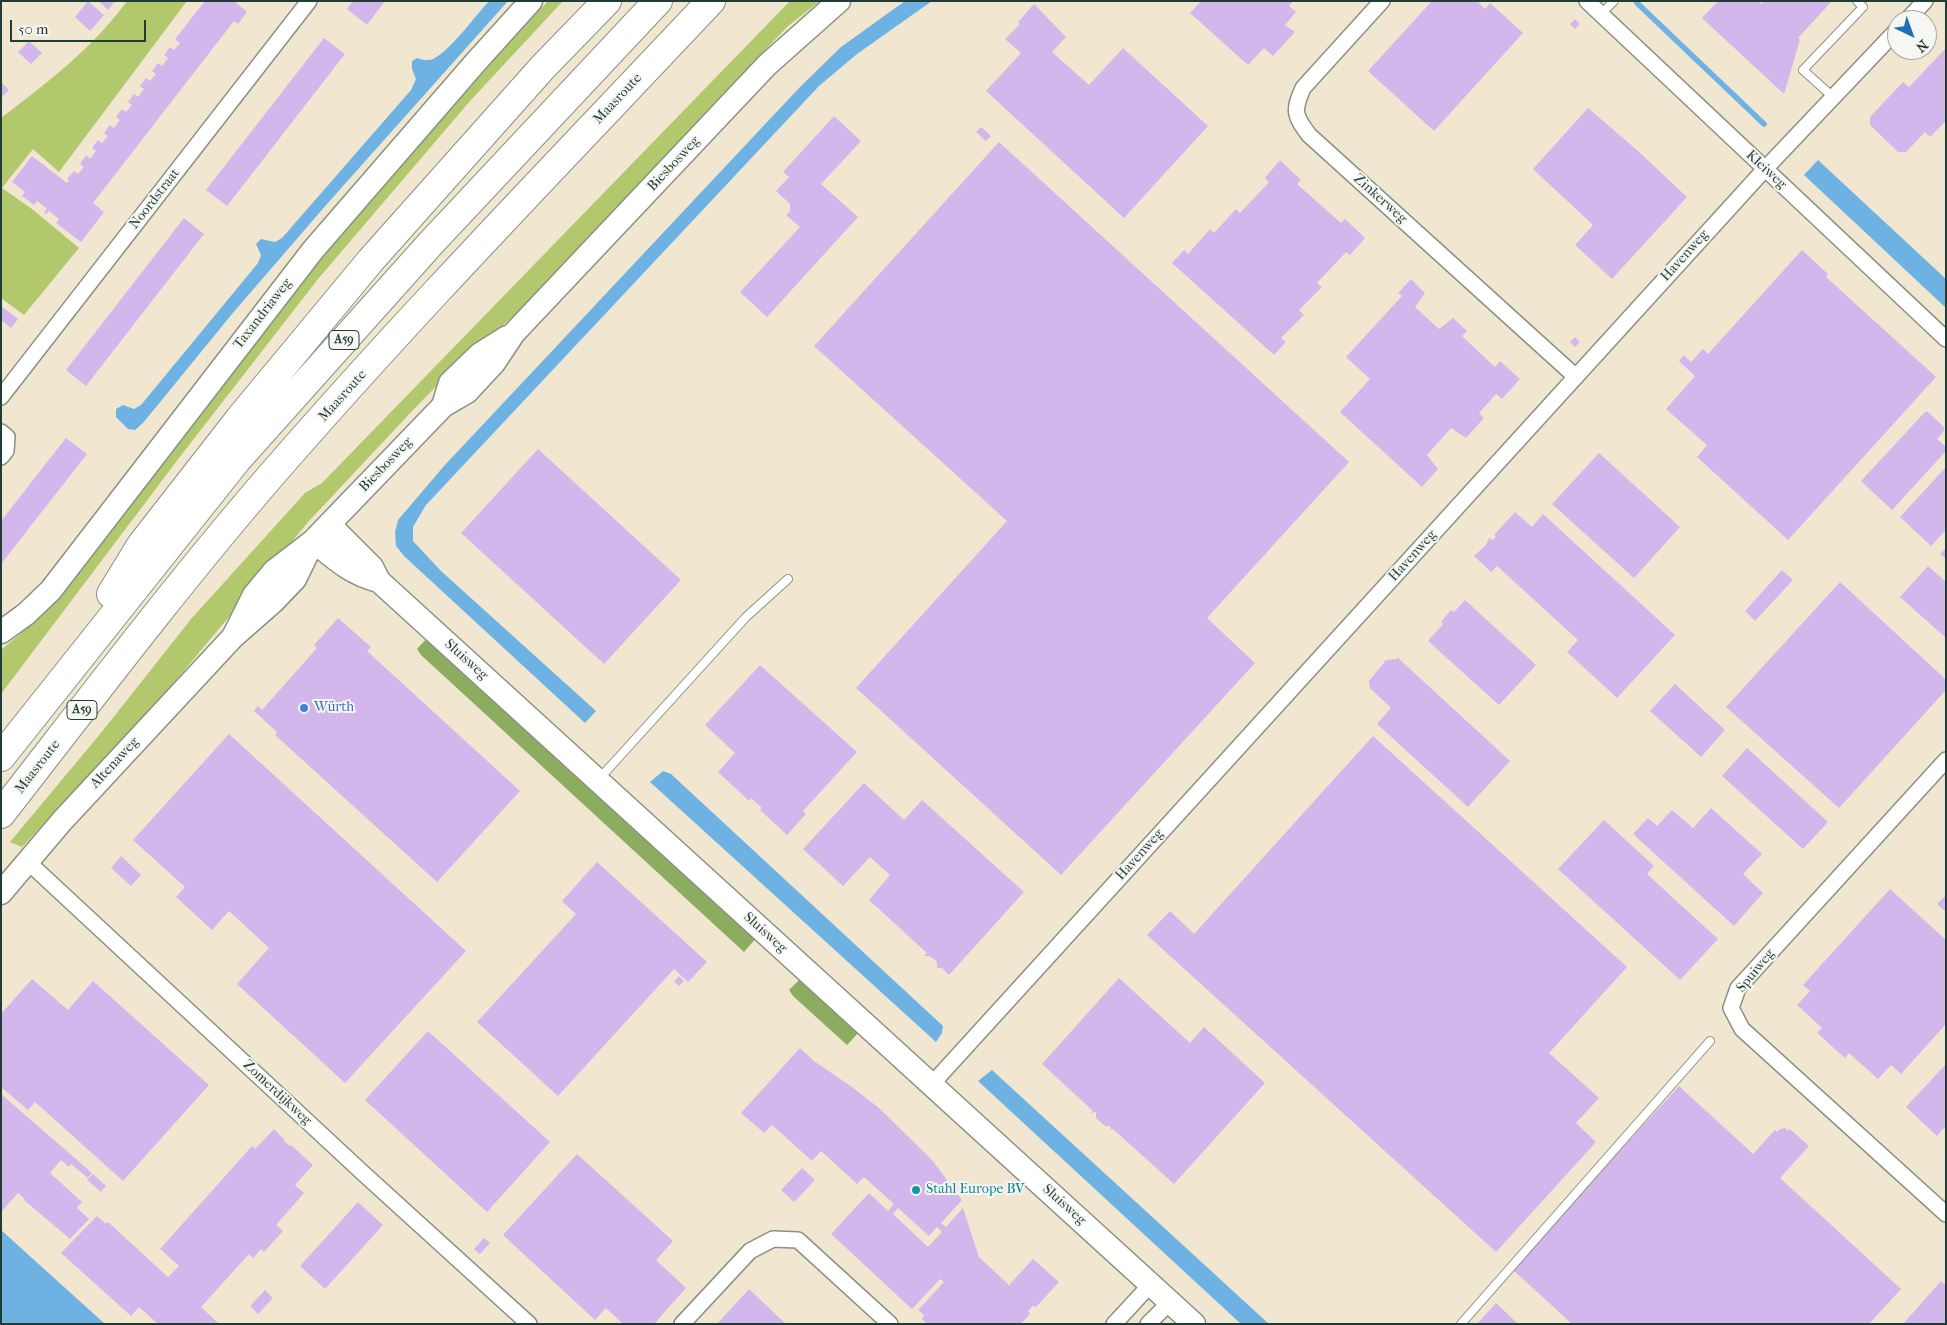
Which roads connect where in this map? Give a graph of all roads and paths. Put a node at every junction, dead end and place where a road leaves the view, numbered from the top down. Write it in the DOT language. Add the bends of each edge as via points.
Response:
graph roads {
  1 [pos="309,1"];
  2 [pos="531,1"];
  3 [pos="607,1"];
  4 [pos="658,1"];
  5 [pos="711,1"];
  6 [pos="839,1"];
  7 [pos="1382,1"];
  8 [pos="1588,1"];
  9 [pos="1614,1"];
  10 [pos="1857,1"];
  11 [pos="1601,14"];
  12 [pos="1887,41"];
  13 [pos="1833,98"];
  14 [pos="1765,169"];
  15 [pos="1946,339"];
  16 [pos="1576,377"];
  17 [pos="1,397"];
  18 [pos="1,432"];
  19 [pos="1,457"];
  20 [pos="329,524"];
  21 [pos="313,541"];
  22 [pos="788,579"];
  23 [pos="379,581"];
  24 [pos="1,632"];
  25 [pos="48,695"];
  26 [pos="1,756"];
  27 [pos="1946,760"];
  28 [pos="598,780"];
  29 [pos="1,814"];
  30 [pos="27,861"];
  31 [pos="1,893"];
  32 [pos="1710,1040"];
  33 [pos="932,1084"];
  34 [pos="1946,1214"];
  35 [pos="1151,1284"];
  36 [pos="1170,1302"];
  37 [pos="529,1324"];
  38 [pos="682,1324"];
  39 [pos="890,1324"];
  40 [pos="1114,1324"];
  41 [pos="1148,1324"];
  42 [pos="1194,1324"];
  43 [pos="1461,1324"];
  1 -- 17 [label="street, Noordstraat"];
  2 -- 24 [label="main road, Taxandriaweg" via="313,250 51,590"];
  3 -- 25 [label="highway, A59" via="371,260 240,418 140,545"];
  4 -- 25 [label="highway, A59" via="430,243 237,460"];
  5 -- 29 [label="highway, Maasroute / A59" via="424,305 268,479 163,605"];
  6 -- 20 [label="main road, Biesbosweg" via="767,65 514,333 494,363 467,392 443,406"];
  7 -- 16 [label="street, Zinkerweg" via="1303,88 1296,104 1298,120 1310,135"];
  8 -- 11 [label="street, Kleiweg"];
  9 -- 11 [label="lane"];
  10 -- 13 [label="lane" via="1863,7 1803,70"];
  11 -- 14 [label="street, Kleiweg"];
  12 -- 13 [label="street, Havenweg"];
  13 -- 14 [label="street, Havenweg"];
  14 -- 15 [label="street, Kleiweg"];
  14 -- 16 [label="street, Havenweg"];
  16 -- 33 [label="street, Havenweg"];
  18 -- 19 [label="street" via="6,437 6,451"];
  20 -- 21 [label="main road, Altenaweg"];
  20 -- 23 [label="main road, Sluisweg" via="372,566"];
  21 -- 23 [label="main road, Sluisweg" via="362,577"];
  21 -- 30 [label="main road, Altenaweg" via="295,579 232,637"];
  22 -- 28 [label="lane" via="746,617"];
  23 -- 28 [label="main road, Sluisweg"];
  25 -- 26 [label="highway, A59"];
  27 -- 34 [label="street, Spuiweg" via="1738,988 1731,1008 1742,1029"];
  28 -- 33 [label="main road, Sluisweg"];
  30 -- 31 [label="main road, Altenaweg"];
  30 -- 37 [label="street, Zomerdijkweg"];
  32 -- 43 [label="lane"];
  33 -- 35 [label="main road, Sluisweg"];
  35 -- 36 [label="main road, Sluisweg"];
  35 -- 40 [label="street"];
  36 -- 41 [label="street"];
  36 -- 42 [label="main road, Sluisweg"];
  38 -- 39 [label="street" via="750,1251 774,1239 798,1240"];
}
